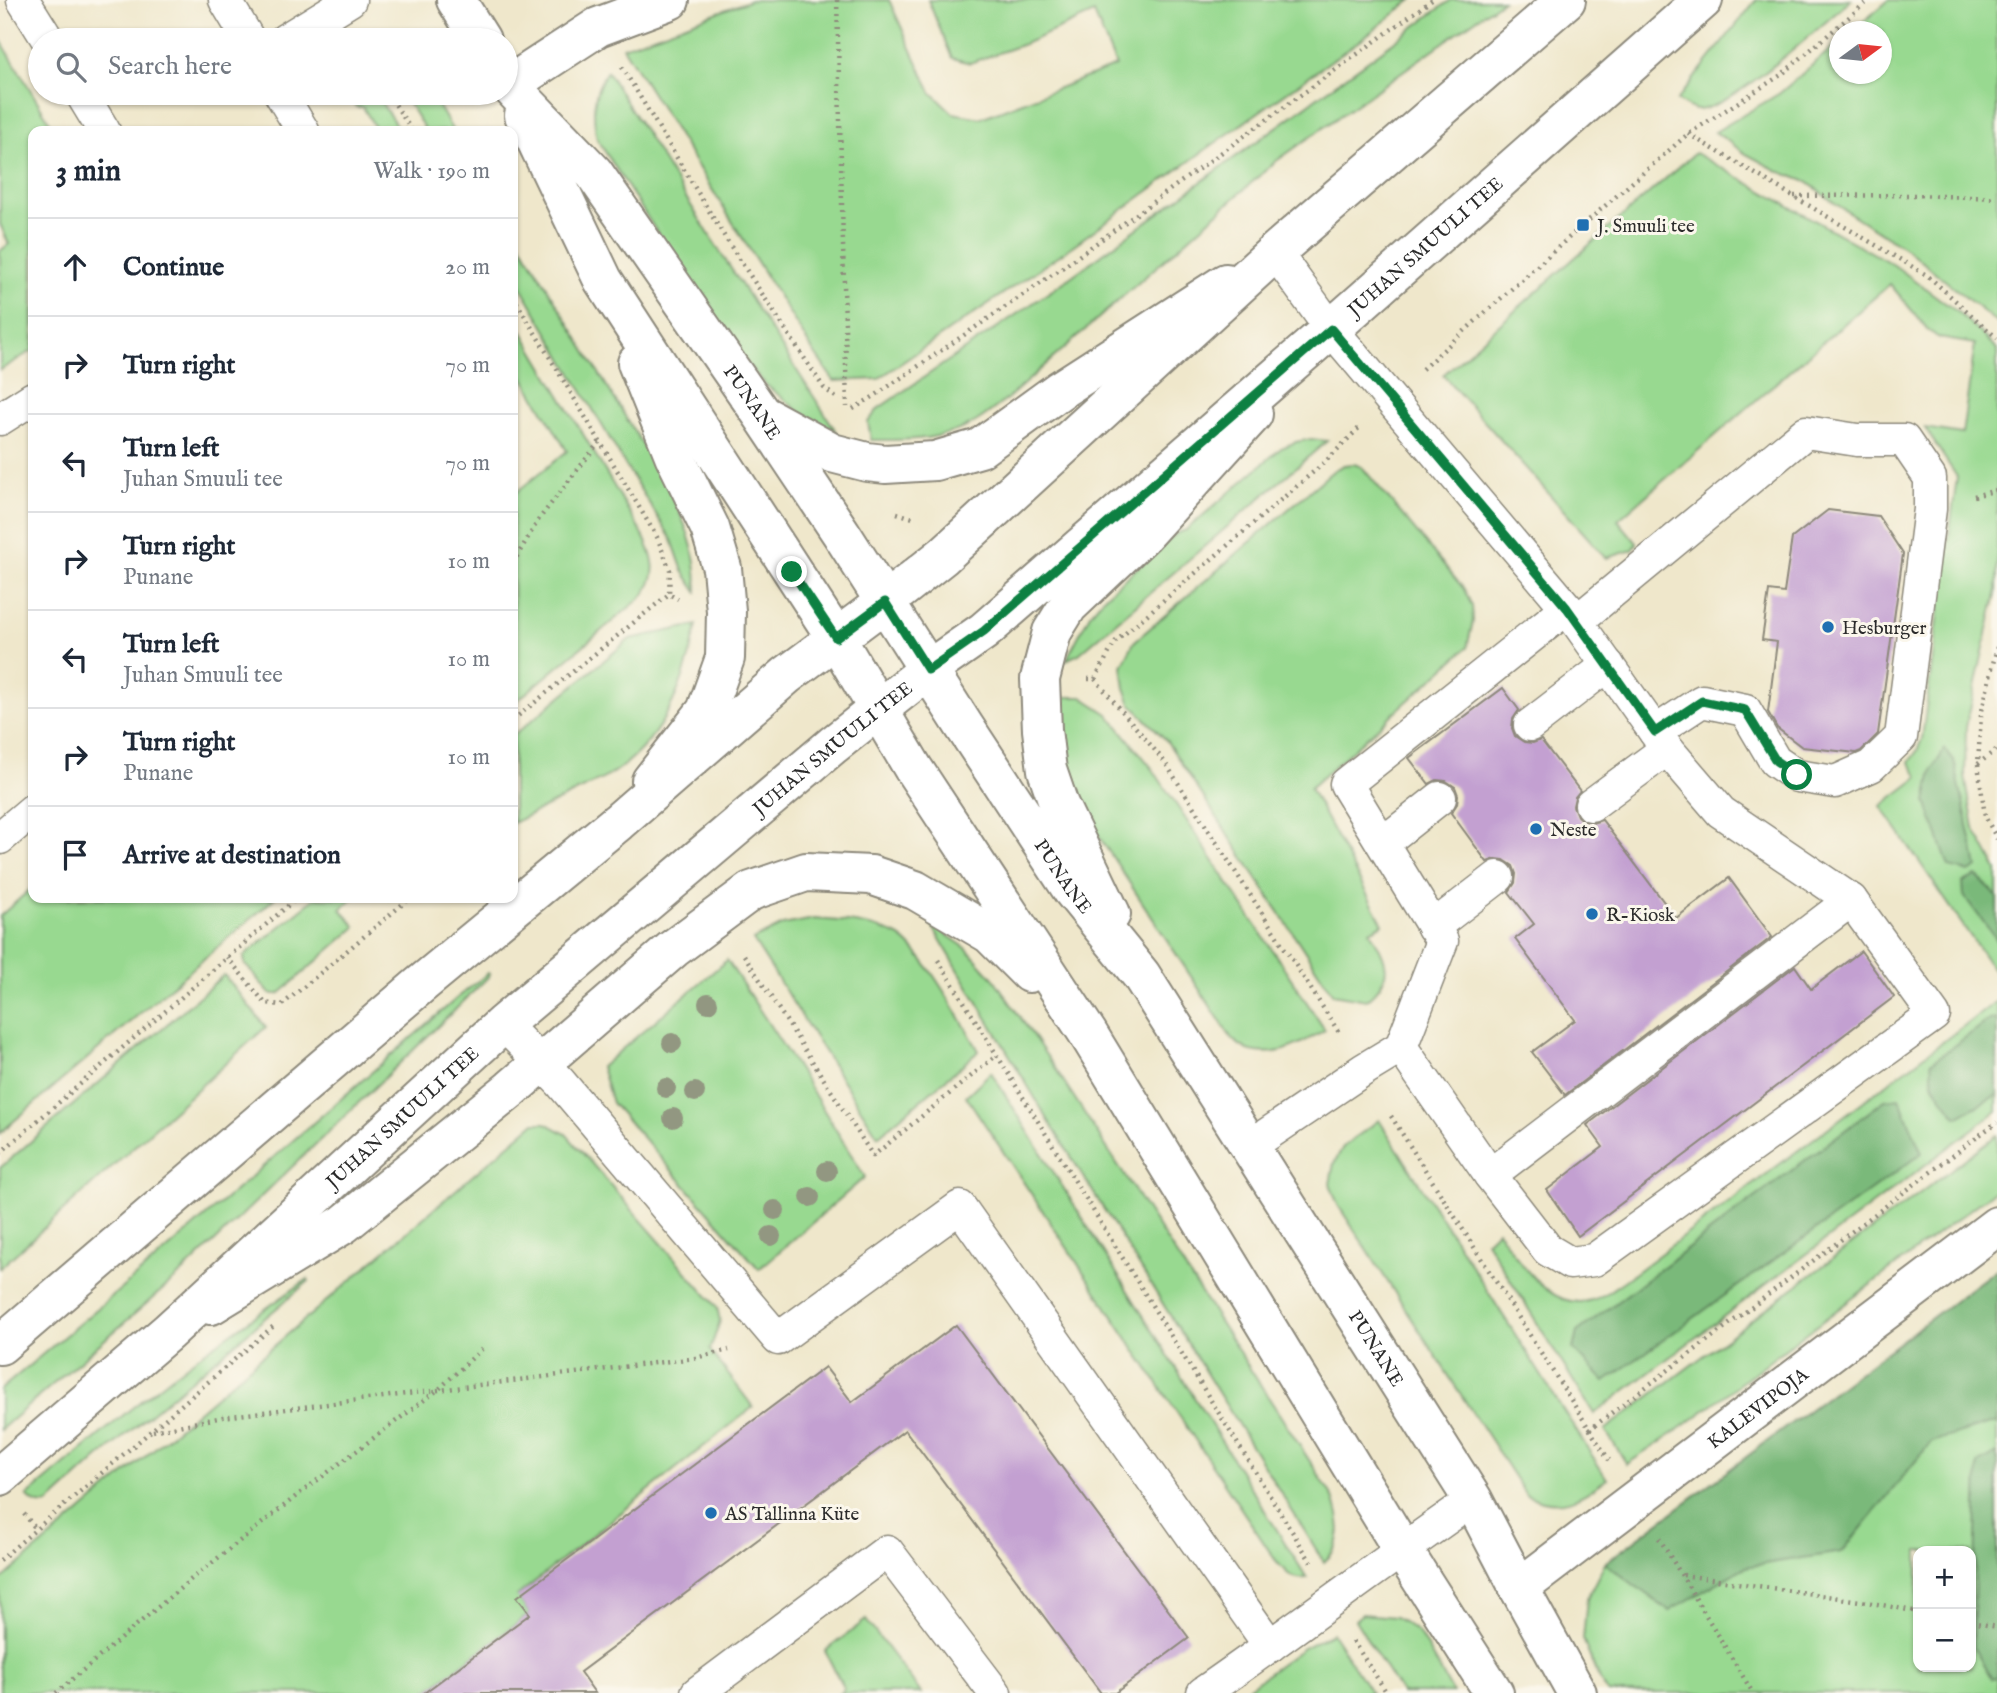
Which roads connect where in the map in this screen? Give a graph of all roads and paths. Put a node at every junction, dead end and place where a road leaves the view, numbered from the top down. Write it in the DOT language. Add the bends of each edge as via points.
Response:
graph roads {
  1 [pos="23,0"];
  2 [pos="225,0"];
  3 [pos="350,0"];
  4 [pos="456,0"];
  5 [pos="670,0"];
  6 [pos="837,0"];
  7 [pos="1432,0"];
  8 [pos="1566,0"];
  9 [pos="1703,0"];
  10 [pos="1869,0"];
  11 [pos="598,27"];
  12 [pos="40,28"];
  13 [pos="242,28"];
  14 [pos="304,28"];
  15 [pos="474,28"];
  16 [pos="518,76"];
  17 [pos="518,93"];
  18 [pos="518,103"];
  19 [pos="88,105"];
  20 [pos="287,105"];
  21 [pos="396,105"];
  22 [pos="101,126"];
  23 [pos="300,126"];
  24 [pos="409,126"];
  25 [pos="1688,134"];
  26 [pos="1793,196"];
  27 [pos="1997,198"];
  28 [pos="1275,252"];
  29 [pos="603,280"];
  30 [pos="518,304"];
  31 [pos="1331,329"];
  32 [pos="1997,338"];
  33 [pos="1388,399"];
  34 [pos="28,400"];
  35 [pos="848,407"];
  36 [pos="762,415"];
  37 [pos="0,419"];
  38 [pos="600,441"];
  39 [pos="518,555"];
  40 [pos="669,594"];
  41 [pos="682,600"];
  42 [pos="885,602"];
  43 [pos="1572,615"];
  44 [pos="836,638"];
  45 [pos="1997,647"];
  46 [pos="1608,665"];
  47 [pos="928,670"];
  48 [pos="878,708"];
  49 [pos="518,716"];
  50 [pos="1530,725"];
  51 [pos="1661,740"];
  52 [pos="1997,749"];
  53 [pos="1978,764"];
  54 [pos="1440,798"];
  55 [pos="1591,805"];
  56 [pos="28,814"];
  57 [pos="618,822"];
  58 [pos="0,838"];
  59 [pos="1997,839"];
  60 [pos="1383,843"];
  61 [pos="1498,877"];
  62 [pos="1851,900"];
  63 [pos="291,903"];
  64 [pos="404,903"];
  65 [pos="1433,927"];
  66 [pos="741,950"];
  67 [pos="932,953"];
  68 [pos="227,957"];
  69 [pos="1141,975"];
  70 [pos="503,1024"];
  71 [pos="1087,1032"];
  72 [pos="1401,1046"];
  73 [pos="997,1055"];
  74 [pos="540,1063"];
  75 [pos="1363,1070"];
  76 [pos="1997,1122"];
  77 [pos="1250,1146"];
  78 [pos="0,1153"];
  79 [pos="1490,1175"];
  80 [pos="1997,1226"];
  81 [pos="167,1332"];
  82 [pos="778,1339"];
  83 [pos="0,1345"];
  84 [pos="485,1346"];
  85 [pos="439,1389"];
  86 [pos="1589,1430"];
  87 [pos="151,1432"];
  88 [pos="0,1476"];
  89 [pos="1635,1499"];
  90 [pos="1473,1500"];
  91 [pos="1402,1549"];
  92 [pos="1682,1575"];
  93 [pos="1519,1588"];
  94 [pos="1329,1602"];
  95 [pos="1913,1611"];
  96 [pos="1976,1623"];
  97 [pos="1997,1627"];
  98 [pos="1270,1646"];
  99 [pos="56,1693"];
  100 [pos="697,1693"];
  101 [pos="995,1693"];
  102 [pos="1203,1693"];
  103 [pos="1387,1693"];
  104 [pos="1494,1693"];
  105 [pos="1577,1693"];
  106 [pos="1754,1693"];
  1 -- 12 [label="lane"];
  2 -- 13 [label="lane"];
  3 -- 14 [label="lane"];
  4 -- 15 [label="main road"];
  5 -- 11 [label="main road"];
  6 -- 35 [label="path"];
  7 -- 35 [label="path" via="1055,273 873,397 852,410"];
  8 -- 28 [label="main road"];
  9 -- 31 [label="main road, JUHAN SMUULI TEE"];
  10 -- 25 [label="path" via="1781,75"];
  11 -- 16 [label="main road"];
  11 -- 35 [label="path" via="726,239 824,388"];
  17 -- 36 [label="main road, PUNANE" via="594,173"];
  18 -- 29 [label="main road"];
  19 -- 22 [label="lane"];
  20 -- 23 [label="lane"];
  21 -- 24 [label="path"];
  25 -- 26 [label="path"];
  25 -- 33 [label="path"];
  26 -- 27 [label="path"];
  26 -- 32 [label="path" via="1928,276"];
  28 -- 31 [label="lane"];
  28 -- 36 [label="main road" via="1060,390 980,448 935,461 867,462 832,453"];
  28 -- 42 [label="main road" via="943,556"];
  29 -- 44 [label="main road"];
  29 -- 57 [label="main road" via="674,455 710,528 722,568 726,611 725,658 706,710"];
  30 -- 38 [label="path"];
  31 -- 33 [label="lane"];
  31 -- 47 [label="main road, JUHAN SMUULI TEE" via="984,631"];
  31 -- 69 [label="main road" via="1143,535 1068,606 1052,632 1040,679 1048,770 1059,805"];
  33 -- 43 [label="lane"];
  33 -- 75 [label="path" via="1325,462 1115,642 1095,679 1164,761"];
  34 -- 37 [label="lane"];
  36 -- 42 [label="main road, PUNANE"];
  38 -- 39 [label="path" via="539,519"];
  38 -- 40 [label="path" via="657,537 670,570"];
  40 -- 41 [label="path"];
  40 -- 49 [label="path"];
  42 -- 44 [label="main road"];
  42 -- 47 [label="main road, PUNANE"];
  43 -- 46 [label="lane"];
  43 -- 51 [label="lane" via="1806,432 1857,440 1904,440 1930,478 1930,509 1901,737 1871,766 1835,782 1797,775 1776,761 1745,710 1702,701"];
  43 -- 60 [label="lane" via="1346,784"];
  44 -- 48 [label="main road"];
  44 -- 57 [label="main road"];
  45 -- 53 [label="path" via="1981,715"];
  46 -- 50 [label="lane"];
  46 -- 51 [label="lane"];
  47 -- 48 [label="main road, JUHAN SMUULI TEE"];
  47 -- 69 [label="main road, PUNANE" via="1072,890"];
  48 -- 70 [label="main road, JUHAN SMUULI TEE"];
  48 -- 71 [label="main road"];
  51 -- 55 [label="lane"];
  51 -- 62 [label="lane" via="1721,812"];
  52 -- 53 [label="path"];
  53 -- 59 [label="path" via="1985,816"];
  54 -- 60 [label="lane"];
  56 -- 58 [label="lane"];
  57 -- 83 [label="main road"];
  60 -- 65 [label="lane"];
  61 -- 65 [label="lane"];
  62 -- 79 [label="lane"];
  62 -- 79 [label="lane" via="1934,1015 1594,1260 1570,1264 1548,1250"];
  63 -- 68 [label="path"];
  64 -- 68 [label="path" via="282,1005 265,1003"];
  65 -- 72 [label="lane" via="1442,941"];
  66 -- 73 [label="path" via="873,1156"];
  67 -- 73 [label="path"];
  68 -- 78 [label="path"];
  69 -- 77 [label="main road, PUNANE"];
  70 -- 74 [label="lane"];
  70 -- 81 [label="main road, JUHAN SMUULI TEE"];
  71 -- 74 [label="main road" via="990,934 915,890 871,875 806,872 751,891 673,949"];
  71 -- 91 [label="main road"];
  72 -- 75 [label="lane"];
  72 -- 79 [label="lane"];
  73 -- 94 [label="path" via="1312,1565"];
  74 -- 81 [label="main road" via="344,1224"];
  74 -- 82 [label="lane"];
  75 -- 77 [label="lane"];
  75 -- 86 [label="path"];
  76 -- 86 [label="path"];
  77 -- 90 [label="main road, PUNANE"];
  80 -- 89 [label="main road, KALEVIPOJA"];
  81 -- 88 [label="main road, JUHAN SMUULI TEE"];
  82 -- 85 [label="path" via="695,1358"];
  82 -- 98 [label="lane" via="960,1207"];
  84 -- 85 [label="path"];
  85 -- 87 [label="path" via="223,1417"];
  85 -- 99 [label="path" via="249,1533"];
  86 -- 89 [label="path"];
  89 -- 92 [label="path"];
  89 -- 93 [label="main road, KALEVIPOJA"];
  90 -- 91 [label="lane"];
  90 -- 93 [label="main road, PUNANE"];
  91 -- 94 [label="lane"];
  91 -- 104 [label="main road"];
  92 -- 95 [label="path"];
  92 -- 106 [label="path"];
  93 -- 105 [label="main road, PUNANE"];
  94 -- 98 [label="lane"];
  94 -- 103 [label="path"];
  96 -- 97 [label="path"];
  98 -- 102 [label="lane"];
  100 -- 101 [label="lane" via="887,1551"];
}
